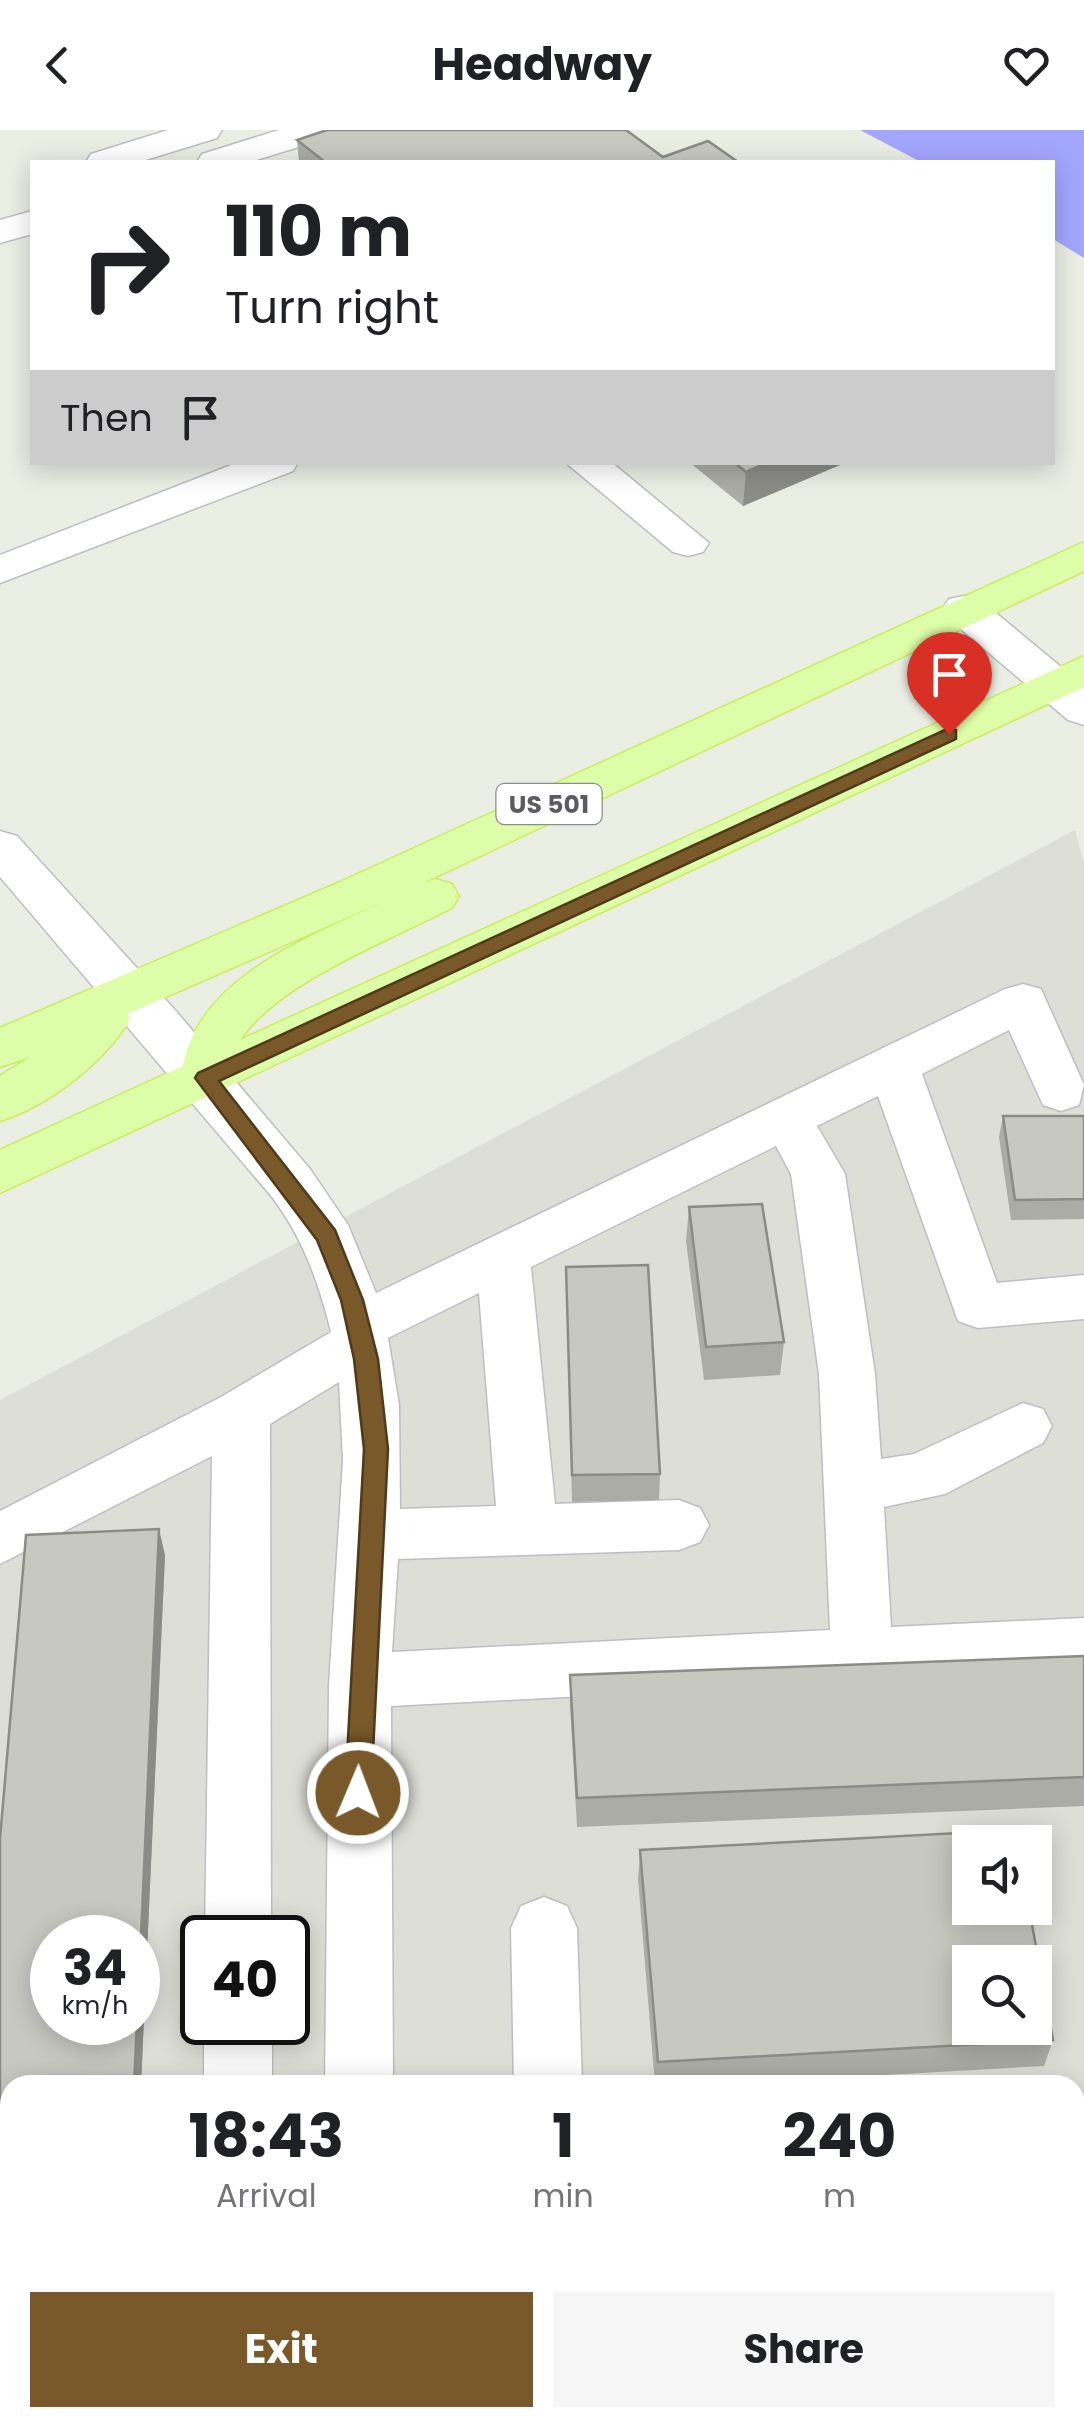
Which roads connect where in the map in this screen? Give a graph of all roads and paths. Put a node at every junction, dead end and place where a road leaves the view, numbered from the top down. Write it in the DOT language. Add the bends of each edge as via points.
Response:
graph roads {
  1 [pos="316,130"];
  2 [pos="195,131"];
  3 [pos="110,160"];
  4 [pos="216,160"];
  5 [pos="223,160"];
  6 [pos="30,187"];
  7 [pos="0,196"];
  8 [pos="30,223"];
  9 [pos="0,232"];
  10 [pos="270,465"];
  11 [pos="588,465"];
  12 [pos="688,543"];
  13 [pos="1084,555"];
  14 [pos="0,570"];
  15 [pos="964,609"];
  16 [pos="1074,688"];
  17 [pos="699,734"];
  18 [pos="0,847"];
  19 [pos="129,990"];
  20 [pos="0,1049"];
  21 [pos="892,1066"];
  22 [pos="206,1078"];
  23 [pos="1061,1092"];
  24 [pos="0,1102"];
  25 [pos="786,1118"];
  26 [pos="0,1173"];
  27 [pos="503,1257"];
  28 [pos="1084,1297"];
  29 [pos="360,1334"];
  30 [pos="241,1413"];
  31 [pos="1022,1426"];
  32 [pos="852,1488"];
  33 [pos="679,1525"];
  34 [pos="528,1530"];
  35 [pos="368,1535"];
  36 [pos="0,1539"];
  37 [pos="1084,1644"];
  38 [pos="862,1655"];
  39 [pos="360,1680"];
  40 [pos="238,1915"];
  41 [pos="544,1928"];
  42 [pos="238,2045"];
  43 [pos="238,2075"];
  44 [pos="359,2075"];
  45 [pos="548,2075"];
  1 -- 5 [label="street"];
  2 -- 3 [label="street"];
  2 -- 4 [label="street"];
  6 -- 7 [label="street"];
  8 -- 9 [label="street"];
  10 -- 14 [label="street"];
  11 -- 12 [label="street"];
  13 -- 15 [label="main road, US 501"];
  15 -- 16 [label="street"];
  15 -- 17 [label="main road, US 501"];
  16 -- 22 [label="main road"];
  17 -- 19 [label="main road, US 501" via="357,894"];
  17 -- 22 [label="main road" via="542,838 242,1004 218,1030"];
  18 -- 19 [label="street"];
  19 -- 20 [label="main road, US 501"];
  19 -- 22 [label="street"];
  19 -- 24 [label="main road" via="62,1061"];
  21 -- 23 [label="street" via="1022,1002"];
  21 -- 25 [label="street"];
  21 -- 28 [label="street" via="978,1306"];
  22 -- 26 [label="main road"];
  22 -- 29 [label="street" via="327,1236"];
  25 -- 27 [label="street"];
  25 -- 32 [label="street" via="818,1174 847,1374"];
  27 -- 29 [label="street"];
  27 -- 34 [label="street"];
  29 -- 30 [label="street"];
  29 -- 35 [label="street" via="376,1449"];
  30 -- 36 [label="street"];
  30 -- 40 [label="street"];
  31 -- 32 [label="street" via="924,1477"];
  32 -- 38 [label="street"];
  33 -- 34 [label="street"];
  34 -- 35 [label="street"];
  35 -- 39 [label="street"];
  37 -- 38 [label="street"];
  38 -- 39 [label="street"];
  39 -- 44 [label="street"];
  41 -- 45 [label="street"];
  42 -- 43 [label="street"];
}
